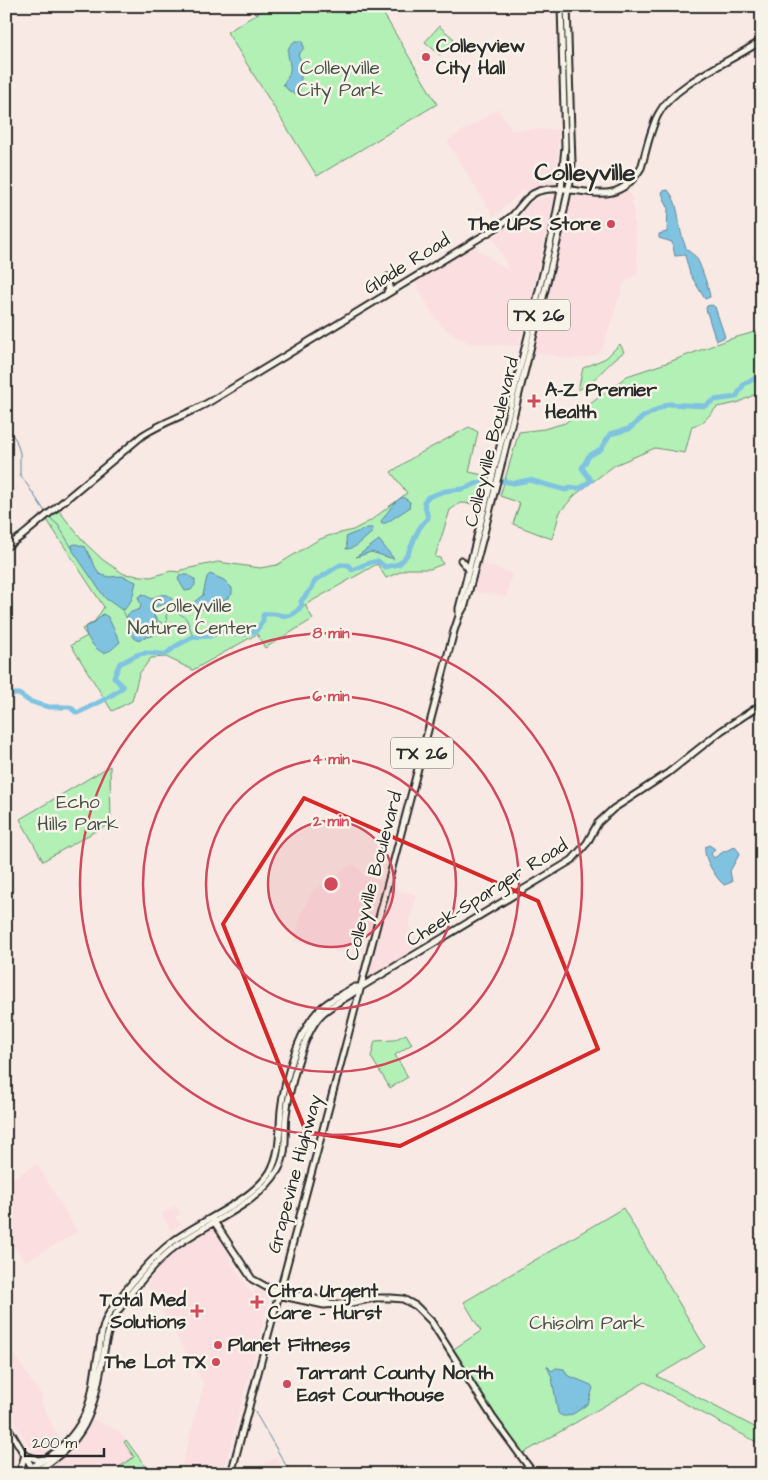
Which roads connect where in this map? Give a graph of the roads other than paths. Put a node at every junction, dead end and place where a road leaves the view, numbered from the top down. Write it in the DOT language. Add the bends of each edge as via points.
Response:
graph roads {
  1 [pos="561,6"];
  2 [pos="568,6"];
  3 [pos="762,41"];
  4 [pos="561,190"];
  5 [pos="568,191"];
  6 [pos="549,260"];
  7 [pos="388,277"];
  8 [pos="384,295"];
  9 [pos="498,461"];
  10 [pos="490,496"];
  11 [pos="6,547"];
  12 [pos="471,556"];
  13 [pos="478,556"];
  14 [pos="461,560"];
  15 [pos="468,568"];
  16 [pos="467,585"];
  17 [pos="762,704"];
  18 [pos="361,987"];
  19 [pos="343,1056"];
  20 [pos="213,1219"];
  21 [pos="167,1250"];
  22 [pos="279,1293"];
  23 [pos="108,1315"];
  24 [pos="107,1335"];
  25 [pos="6,1424"];
  26 [pos="67,1442"];
  27 [pos="62,1453"];
  28 [pos="25,1455"];
  29 [pos="46,1462"];
  30 [pos="33,1472"];
  31 [pos="19,1474"];
  32 [pos="43,1474"];
  33 [pos="230,1474"];
  34 [pos="534,1474"];
  1 -- 4 [label="main road, Colleyville Boulevard / TX 26" via="565,146"];
  2 -- 5 [label="main road, Colleyville Boulevard / TX 26" via="572,163"];
  3 -- 5 [label="main road, Glade Road" via="669,98 657,115 641,168 625,186 607,193"];
  4 -- 5 [label="main road, Glade Road"];
  4 -- 6 [label="main road, Colleyville Boulevard / TX 26"];
  4 -- 8 [label="main road, Glade Road" via="534,193 508,220"];
  5 -- 6 [label="main road, Colleyville Boulevard / TX 26"];
  6 -- 9 [label="main road, Colleyville Boulevard / TX 26"];
  6 -- 9 [label="main road, Colleyville Boulevard / TX 26"];
  7 -- 8 [label="main road" via="390,286"];
  8 -- 11 [label="main road, Glade Road" via="200,407 143,435"];
  9 -- 10 [label="main road, Colleyville Boulevard / TX 26"];
  10 -- 12 [label="main road, Colleyville Boulevard / TX 26"];
  10 -- 13 [label="main road, Colleyville Boulevard / TX 26" via="492,503"];
  12 -- 13 [label="main road"];
  12 -- 15 [label="main road, Colleyville Boulevard / TX 26"];
  13 -- 16 [label="main road, Colleyville Boulevard / TX 26"];
  14 -- 15 [label="main road"];
  15 -- 16 [label="main road, Colleyville Boulevard / TX 26"];
  16 -- 18 [label="main road, Colleyville Boulevard / TX 26" via="465,605 459,616"];
  17 -- 18 [label="main road, Cheek-Sparger Road" via="721,731 662,778 612,809 572,860"];
  18 -- 19 [label="main road, Colleyville Boulevard / TX 26"];
  18 -- 20 [label="main road, Cheek-Sparger Road" via="355,987 326,1004 304,1031 287,1078 280,1157 273,1178 259,1193"];
  19 -- 22 [label="main road, Grapevine Highway / TX 26"];
  20 -- 21 [label="main road, Cheek-Sparger Road"];
  20 -- 22 [label="main road" via="249,1276"];
  21 -- 23 [label="main road" via="117,1301"];
  21 -- 24 [label="main road" via="113,1317"];
  22 -- 33 [label="main road, Grapevine Highway / TX 26"];
  22 -- 34 [label="main road" via="328,1303 391,1298 411,1303 424,1312"];
  23 -- 24 [label="main road"];
  23 -- 26 [label="main road" via="102,1330 90,1400"];
  24 -- 27 [label="main road" via="91,1412 82,1430"];
  25 -- 28 [label="main road"];
  26 -- 27 [label="main road"];
  26 -- 29 [label="main road"];
  27 -- 29 [label="main road"];
  28 -- 29 [label="main road"];
  28 -- 30 [label="main road"];
  28 -- 31 [label="main road"];
  29 -- 30 [label="main road"];
  29 -- 32 [label="main road"];
  30 -- 31 [label="main road"];
}
